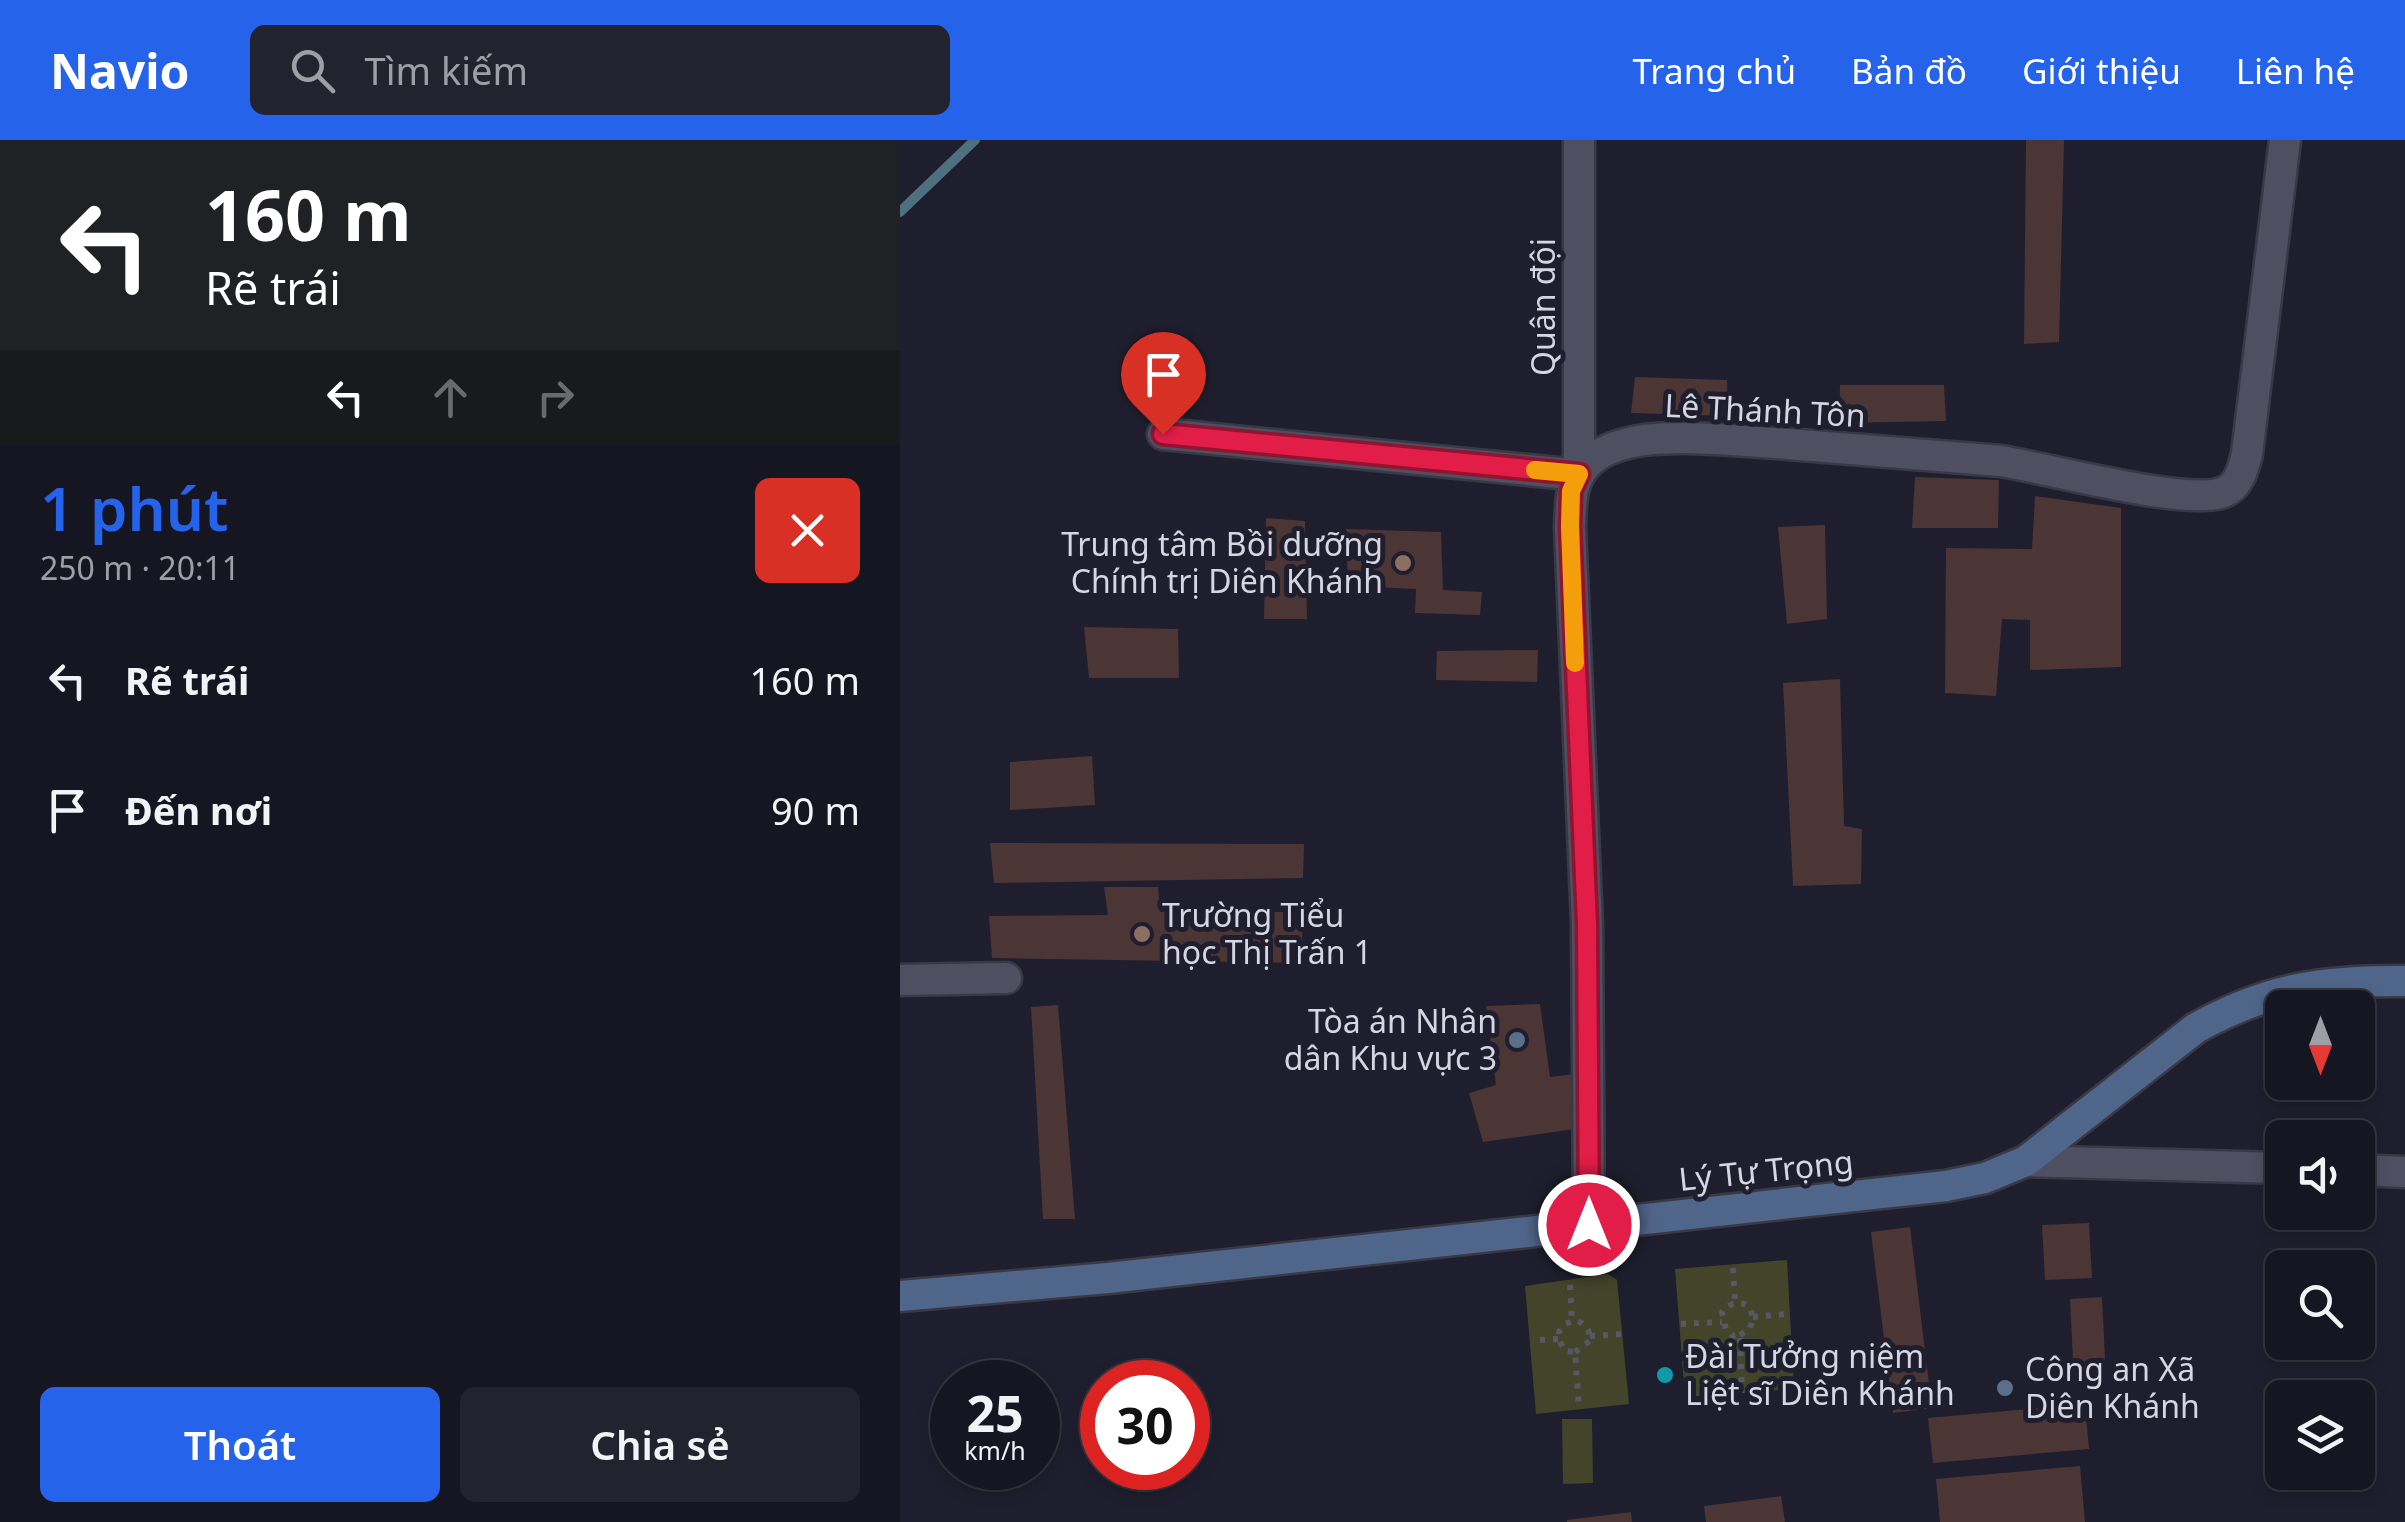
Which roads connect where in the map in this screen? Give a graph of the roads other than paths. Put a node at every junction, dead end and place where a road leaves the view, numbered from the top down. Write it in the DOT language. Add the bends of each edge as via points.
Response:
graph roads {
  1 [pos="1579,140"];
  2 [pos="2285,140"];
  3 [pos="1163,434"];
  4 [pos="1579,474"];
  5 [pos="1006,978"];
  6 [pos="900,980"];
  7 [pos="2405,981"];
  8 [pos="2026,1161"];
  9 [pos="2265,1168"];
  10 [pos="2375,1171"];
  11 [pos="2405,1172"];
  12 [pos="1589,1225"];
  13 [pos="900,1296"];
  1 -- 4 [label="street, Quân đội"];
  2 -- 4 [label="street, Lê Thánh Tôn" via="2247,454 2240,478 2225,492 2156,491 2001,461 1695,440 1612,447"];
  3 -- 4 [label="street"];
  4 -- 12 [label="street" via="1570,526 1587,924"];
  5 -- 6 [label="street"];
  7 -- 8 [label="street, Lý Tự Trọng" via="2312,985 2225,1012"];
  8 -- 9 [label="street"];
  8 -- 12 [label="street, Lý Tự Trọng" via="1946,1186"];
  10 -- 11 [label="street"];
  12 -- 13 [label="street, Lý Tự Trọng"];
}
